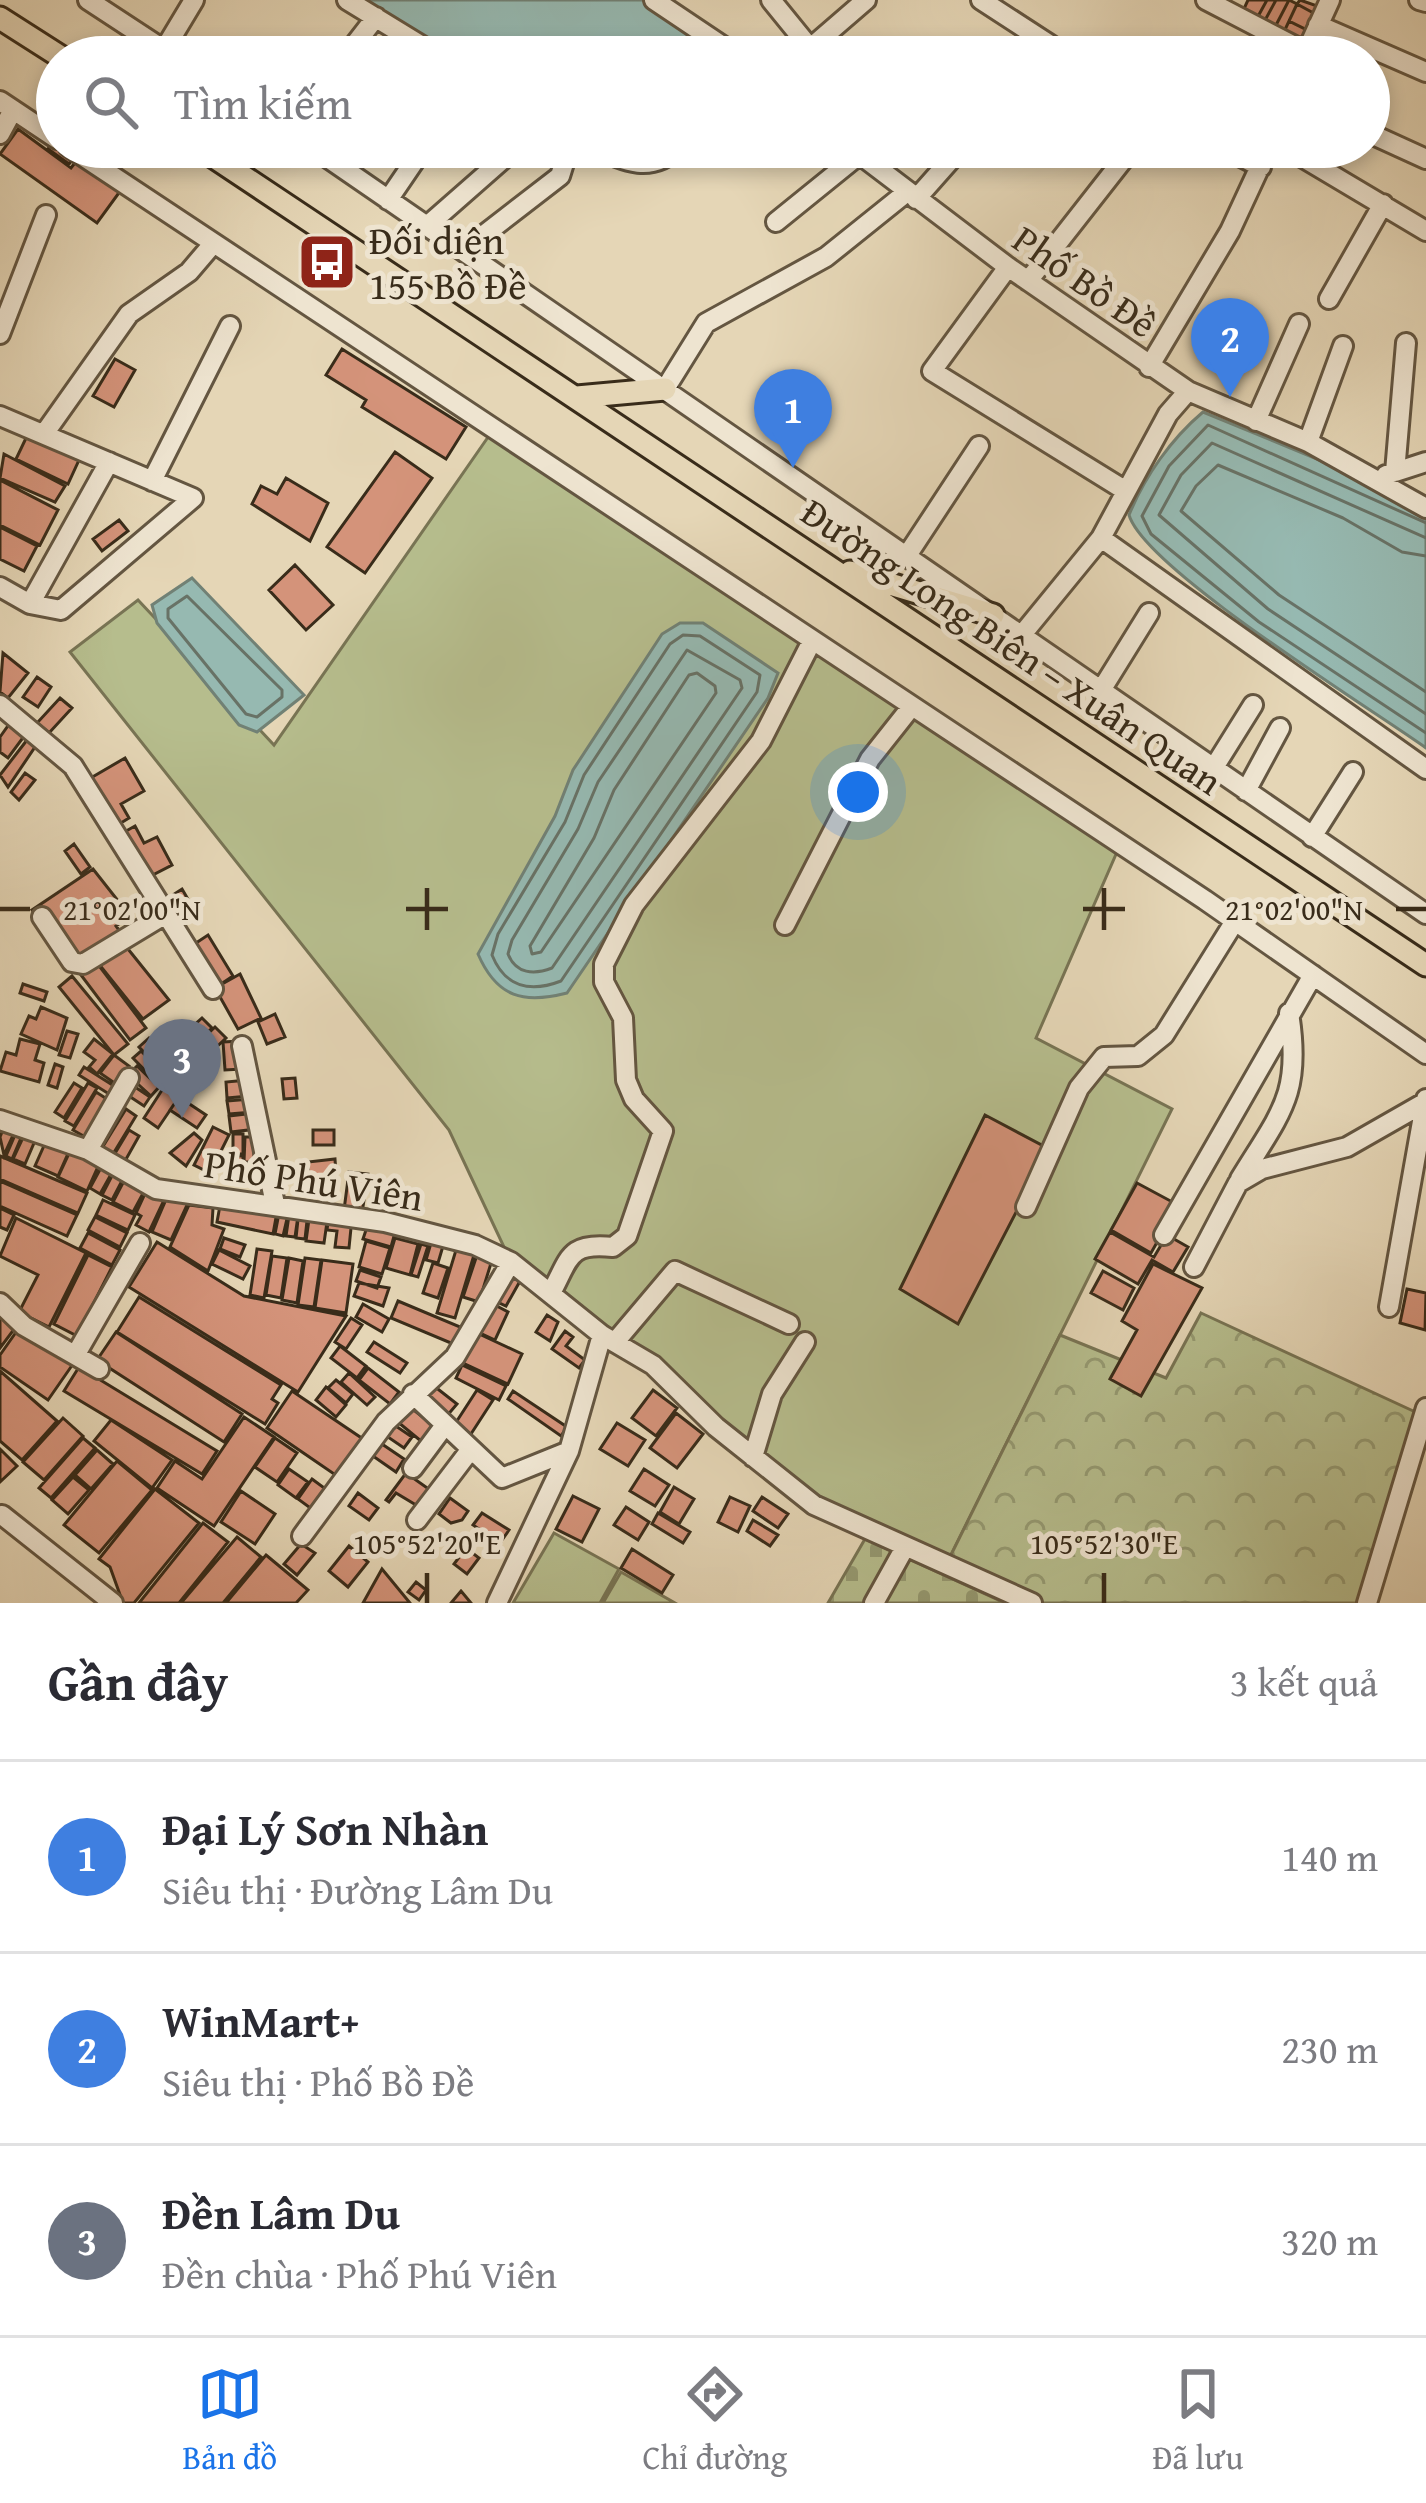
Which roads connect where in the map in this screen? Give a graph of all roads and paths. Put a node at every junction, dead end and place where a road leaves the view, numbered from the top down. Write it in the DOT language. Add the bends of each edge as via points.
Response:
graph roads {
  1 [pos="88,0"];
  2 [pos="194,0"];
  3 [pos="347,0"];
  4 [pos="654,0"];
  5 [pos="771,0"];
  6 [pos="866,0"];
  7 [pos="982,0"];
  8 [pos="1206,0"];
  9 [pos="1330,0"];
  10 [pos="112,7"];
  11 [pos="376,17"];
  12 [pos="0,18"];
  13 [pos="1318,25"];
  14 [pos="148,36"];
  15 [pos="178,36"];
  16 [pos="361,36"];
  17 [pos="406,36"];
  18 [pos="708,36"];
  19 [pos="794,36"];
  20 [pos="825,36"];
  21 [pos="1025,36"];
  22 [pos="1271,36"];
  23 [pos="1313,36"];
  24 [pos="1343,36"];
  25 [pos="36,41"];
  26 [pos="1390,56"];
  27 [pos="1426,72"];
  28 [pos="7,106"];
  29 [pos="36,125"];
  30 [pos="0,134"];
  31 [pos="1390,143"];
  32 [pos="1426,159"];
  33 [pos="100,168"];
  34 [pos="232,168"];
  35 [pos="342,168"];
  36 [pos="410,168"];
  37 [pos="493,168"];
  38 [pos="562,168"];
  39 [pos="836,168"];
  40 [pos="877,168"];
  41 [pos="940,168"];
  42 [pos="1117,168"];
  43 [pos="1261,168"];
  44 [pos="1321,168"];
  45 [pos="912,195"];
  46 [pos="388,200"];
  47 [pos="1382,204"];
  48 [pos="46,215"];
  49 [pos="776,222"];
  50 [pos="427,226"];
  51 [pos="1426,231"];
  52 [pos="212,245"];
  53 [pos="463,251"];
  54 [pos="1007,267"];
  55 [pos="1028,281"];
  56 [pos="1329,298"];
  57 [pos="1299,325"];
  58 [pos="230,326"];
  59 [pos="0,334"];
  60 [pos="1406,343"];
  61 [pos="1342,346"];
  62 [pos="1149,367"];
  63 [pos="665,389"];
  64 [pos="1188,392"];
  65 [pos="578,397"];
  66 [pos="0,416"];
  67 [pos="1256,421"];
  68 [pos="44,434"];
  69 [pos="1308,442"];
  70 [pos="979,446"];
  71 [pos="109,462"];
  72 [pos="1426,462"];
  73 [pos="1386,475"];
  74 [pos="152,481"];
  75 [pos="1126,491"];
  76 [pos="1426,508"];
  77 [pos="1101,538"];
  78 [pos="906,557"];
  79 [pos="826,565"];
  80 [pos="0,587"];
  81 [pos="30,604"];
  82 [pos="1149,613"];
  83 [pos="993,615"];
  84 [pos="1020,637"];
  85 [pos="812,641"];
  86 [pos="1100,692"];
  87 [pos="0,705"];
  88 [pos="911,706"];
  89 [pos="1253,706"];
  90 [pos="1280,728"];
  91 [pos="1213,769"];
  92 [pos="1426,769"];
  93 [pos="1352,772"];
  94 [pos="1246,791"];
  95 [pos="1312,837"];
  96 [pos="1426,914"];
  97 [pos="164,915"];
  98 [pos="42,917"];
  99 [pos="1235,921"];
  100 [pos="784,925"];
  101 [pos="1418,957"];
  102 [pos="1313,975"];
  103 [pos="214,989"];
  104 [pos="1289,1013"];
  105 [pos="242,1046"];
  106 [pos="1426,1054"];
  107 [pos="129,1078"];
  108 [pos="1425,1101"];
  109 [pos="0,1120"];
  110 [pos="88,1150"];
  111 [pos="1238,1183"];
  112 [pos="275,1204"];
  113 [pos="1026,1207"];
  114 [pos="1164,1235"];
  115 [pos="140,1243"];
  116 [pos="511,1262"];
  117 [pos="1194,1267"];
  118 [pos="551,1293"];
  119 [pos="0,1303"];
  120 [pos="1389,1307"];
  121 [pos="789,1324"];
  122 [pos="608,1338"];
  123 [pos="805,1342"];
  124 [pos="76,1354"];
  125 [pos="99,1369"];
  126 [pos="413,1394"];
  127 [pos="1426,1408"];
  128 [pos="446,1425"];
  129 [pos="471,1449"];
  130 [pos="569,1451"];
  131 [pos="753,1456"];
  132 [pos="413,1468"];
  133 [pos="2,1515"];
  134 [pos="417,1520"];
  135 [pos="302,1537"];
  136 [pos="904,1550"];
  137 [pos="113,1603"];
  138 [pos="496,1603"];
  139 [pos="874,1603"];
  140 [pos="1032,1603"];
  141 [pos="1367,1603"];
  1 -- 10 [label="street"];
  2 -- 15 [label="street"];
  3 -- 11 [label="street"];
  4 -- 18 [label="street"];
  5 -- 19 [label="street"];
  6 -- 20 [label="street"];
  7 -- 21 [label="street"];
  8 -- 22 [label="street"];
  9 -- 13 [label="street"];
  10 -- 14 [label="street"];
  11 -- 16 [label="street"];
  11 -- 17 [label="street"];
  12 -- 25 [label="main road"];
  13 -- 23 [label="street"];
  13 -- 24 [label="street"];
  26 -- 27 [label="street"];
  28 -- 29 [label="street"];
  28 -- 30 [label="street"];
  31 -- 32 [label="street"];
  33 -- 52 [label="street"];
  34 -- 65 [label="main road, Đường Long Biên – Xuân Quan"];
  35 -- 46 [label="street"];
  36 -- 46 [label="street"];
  37 -- 50 [label="street"];
  38 -- 53 [label="street"];
  39 -- 49 [label="street"];
  40 -- 45 [label="street, Phố Bồ Đề"];
  41 -- 45 [label="street"];
  42 -- 55 [label="street"];
  43 -- 62 [label="street"];
  44 -- 47 [label="street"];
  45 -- 54 [label="street, Phố Bồ Đề"];
  45 -- 63 [label="street" via="826,257 706,323"];
  46 -- 50 [label="street"];
  47 -- 51 [label="street"];
  47 -- 56 [label="street"];
  48 -- 59 [label="street"];
  50 -- 53 [label="street"];
  52 -- 68 [label="street" via="189,272 129,314"];
  52 -- 85 [label="street"];
  53 -- 63 [label="street"];
  54 -- 55 [label="street, Phố Bồ Đề"];
  54 -- 75 [label="street" via="932,371"];
  55 -- 62 [label="street, Phố Bồ Đề"];
  57 -- 67 [label="street"];
  58 -- 74 [label="street"];
  60 -- 73 [label="street"];
  61 -- 69 [label="street"];
  62 -- 64 [label="street, Phố Bồ Đề"];
  63 -- 65 [label="main road"];
  63 -- 78 [label="street"];
  64 -- 67 [label="street, Phố Bồ Đề"];
  64 -- 75 [label="street"];
  65 -- 79 [label="main road, Đường Long Biên – Xuân Quan"];
  66 -- 68 [label="street"];
  67 -- 69 [label="street, Phố Bồ Đề"];
  68 -- 71 [label="street"];
  69 -- 73 [label="street, Phố Bồ Đề"];
  70 -- 78 [label="street"];
  71 -- 74 [label="street"];
  71 -- 81 [label="street"];
  72 -- 73 [label="street"];
  73 -- 76 [label="street, Phố Bồ Đề"];
  74 -- 81 [label="street" via="193,498 61,610"];
  75 -- 77 [label="street"];
  77 -- 84 [label="street"];
  77 -- 92 [label="street"];
  78 -- 83 [label="street"];
  79 -- 83 [label="main road"];
  79 -- 101 [label="main road, Đường Long Biên – Xuân Quan"];
  80 -- 81 [label="street"];
  82 -- 86 [label="street"];
  83 -- 84 [label="street"];
  84 -- 86 [label="street"];
  85 -- 88 [label="street"];
  85 -- 118 [label="street" via="744,768 634,905 604,964 622,1018 626,1081 659,1121 662,1140 627,1236 613,1247 573,1251"];
  86 -- 91 [label="street"];
  87 -- 97 [label="street" via="73,766"];
  88 -- 99 [label="street"];
  88 -- 100 [label="street" via="870,759"];
  89 -- 91 [label="street"];
  90 -- 94 [label="street"];
  91 -- 94 [label="street"];
  93 -- 95 [label="street"];
  94 -- 95 [label="street"];
  95 -- 96 [label="street"];
  97 -- 98 [label="street" via="83,964 72,962"];
  97 -- 103 [label="street"];
  99 -- 102 [label="street"];
  99 -- 113 [label="street" via="1164,1035 1138,1056 1104,1058 1079,1088"];
  102 -- 104 [label="street"];
  102 -- 106 [label="street"];
  104 -- 111 [label="street" via="1297,1065 1291,1091"];
  104 -- 114 [label="street"];
  105 -- 112 [label="street"];
  107 -- 110 [label="street"];
  108 -- 111 [label="street" via="1347,1147"];
  108 -- 120 [label="street"];
  109 -- 110 [label="street, Phố Phú Viên"];
  110 -- 112 [label="street, Phố Phú Viên" via="156,1189"];
  111 -- 117 [label="street"];
  112 -- 116 [label="street, Phố Phú Viên" via="433,1233"];
  115 -- 124 [label="street"];
  116 -- 118 [label="street, Phố Phú Viên"];
  116 -- 126 [label="street" via="455,1358"];
  118 -- 122 [label="street, Phố Phú Viên"];
  119 -- 124 [label="street"];
  121 -- 122 [label="street" via="675,1271"];
  122 -- 130 [label="street"];
  122 -- 131 [label="street, Phố Phú Viên" via="653,1365"];
  123 -- 131 [label="street" via="772,1394"];
  124 -- 125 [label="street"];
  126 -- 128 [label="street"];
  126 -- 135 [label="street"];
  127 -- 141 [label="street"];
  128 -- 129 [label="street"];
  128 -- 132 [label="street"];
  129 -- 130 [label="street" via="502,1478"];
  129 -- 134 [label="street"];
  130 -- 138 [label="street"];
  131 -- 136 [label="street, Phố Phú Viên" via="814,1505"];
  133 -- 137 [label="street"];
  136 -- 139 [label="street"];
  136 -- 140 [label="street, Phố Phú Viên"];
}
